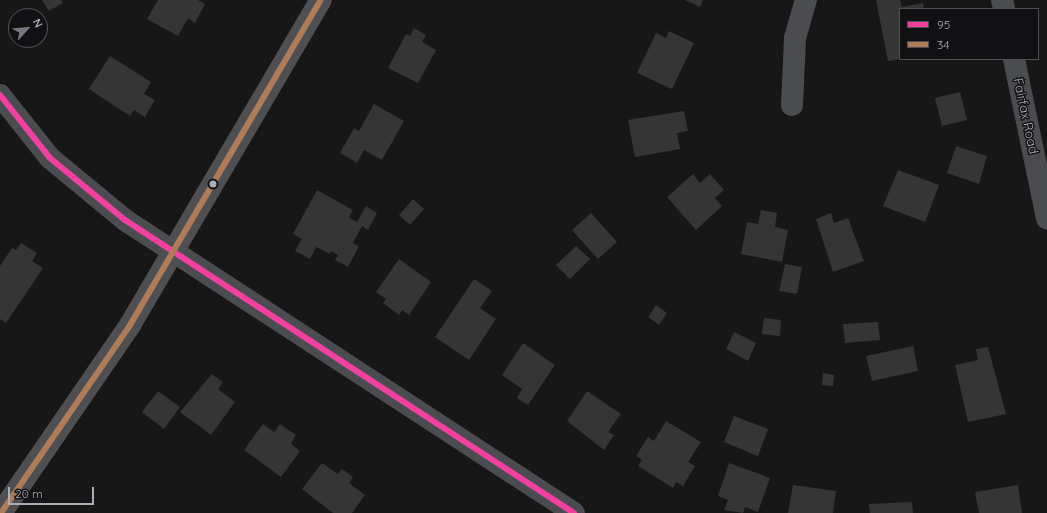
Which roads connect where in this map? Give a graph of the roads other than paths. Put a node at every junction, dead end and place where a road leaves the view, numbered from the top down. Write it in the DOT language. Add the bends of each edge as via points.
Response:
graph roads {
  1 [pos="321,0"];
  2 [pos="806,0"];
  3 [pos="1014,60"];
  4 [pos="0,95"];
  5 [pos="792,105"];
  6 [pos="1047,219"];
  7 [pos="174,254"];
  8 [pos="1,513"];
  9 [pos="574,513"];
  1 -- 7 [label="main road"];
  2 -- 5 [label="street" via="795,38"];
  3 -- 6 [label="street, Fairfax Road"];
  4 -- 7 [label="street" via="50,158 87,191"];
  7 -- 8 [label="main road" via="130,325"];
  7 -- 9 [label="street"];
}
